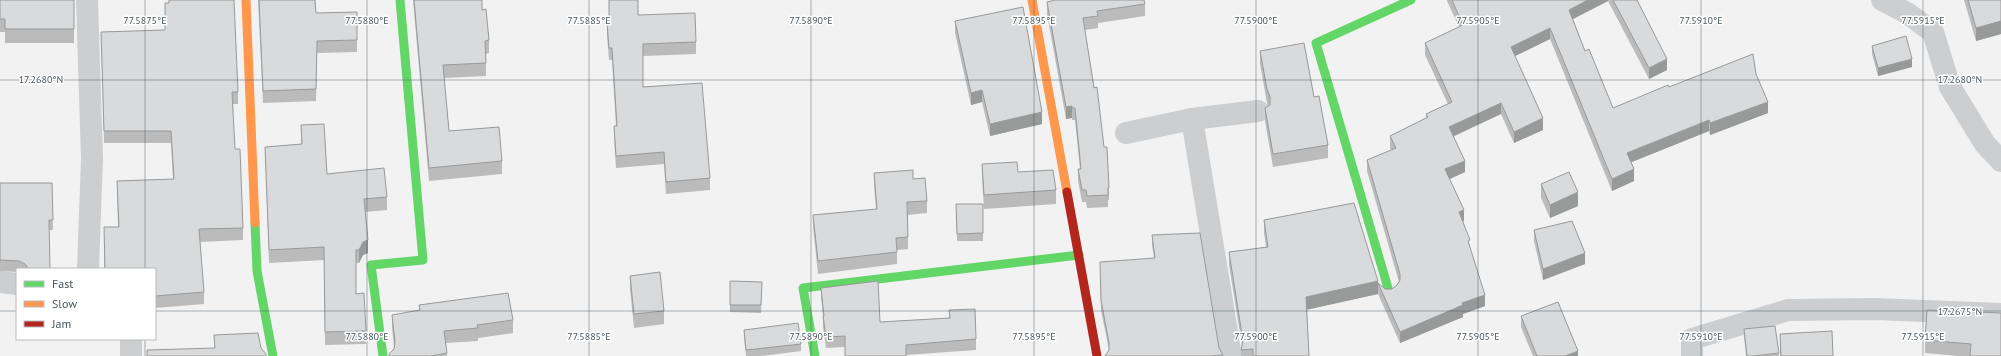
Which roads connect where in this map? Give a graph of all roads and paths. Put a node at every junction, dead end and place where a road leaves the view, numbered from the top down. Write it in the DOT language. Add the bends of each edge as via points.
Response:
graph roads {
  1 [pos="87,0"];
  2 [pos="246,0"];
  3 [pos="400,0"];
  4 [pos="1032,0"];
  5 [pos="1411,0"];
  6 [pos="1882,0"];
  7 [pos="1258,111"];
  8 [pos="1192,119"];
  9 [pos="1126,133"];
  10 [pos="2001,161"];
  11 [pos="1079,255"];
  12 [pos="88,268"];
  13 [pos="0,282"];
  14 [pos="16,284"];
  15 [pos="1388,288"];
  16 [pos="2001,314"];
  17 [pos="131,340"];
  18 [pos="131,356"];
  19 [pos="273,356"];
  20 [pos="383,356"];
  21 [pos="815,356"];
  22 [pos="1097,356"];
  23 [pos="1231,356"];
  24 [pos="1692,356"];
  1 -- 12 [label="street" via="92,159"];
  2 -- 19 [label="street" via="257,271"];
  3 -- 20 [label="street" via="423,260 371,265"];
  4 -- 11 [label="street"];
  5 -- 15 [label="street" via="1316,43"];
  6 -- 10 [label="street" via="1907,13 1933,32 1950,87 1985,144"];
  7 -- 8 [label="street"];
  8 -- 9 [label="street"];
  8 -- 23 [label="street"];
  11 -- 21 [label="street" via="802,288"];
  11 -- 22 [label="street"];
  13 -- 14 [label="street"];
  16 -- 24 [label="street" via="1874,309 1788,310 1692,339"];
  17 -- 18 [label="street"];
}
